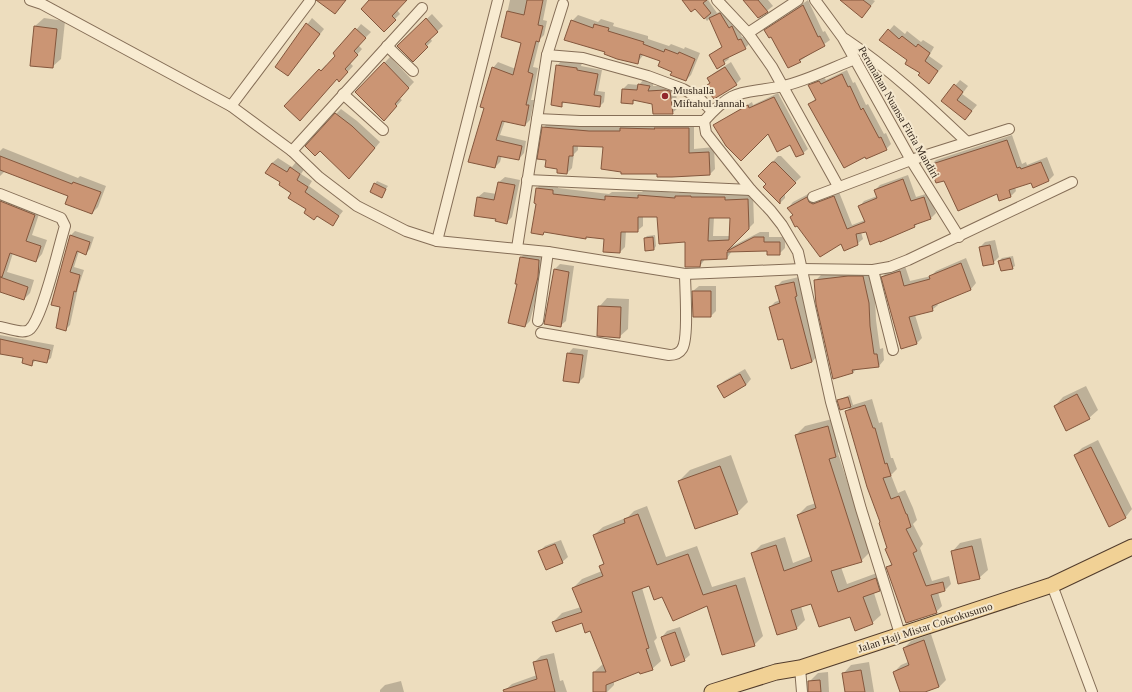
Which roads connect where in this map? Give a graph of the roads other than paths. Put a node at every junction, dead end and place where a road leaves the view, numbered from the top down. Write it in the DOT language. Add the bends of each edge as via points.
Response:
graph roads {
  1 [pos="30,0"];
  2 [pos="498,0"];
  3 [pos="717,0"];
  4 [pos="798,0"];
  5 [pos="815,0"];
  6 [pos="310,1"];
  7 [pos="563,4"];
  8 [pos="422,8"];
  9 [pos="748,33"];
  10 [pos="843,38"];
  11 [pos="387,46"];
  12 [pos="547,55"];
  13 [pos="855,59"];
  14 [pos="413,72"];
  15 [pos="783,86"];
  16 [pos="344,94"];
  17 [pos="231,106"];
  18 [pos="712,112"];
  19 [pos="537,120"];
  20 [pos="704,121"];
  21 [pos="1009,129"];
  22 [pos="383,130"];
  23 [pos="967,142"];
  24 [pos="292,151"];
  25 [pos="911,160"];
  26 [pos="527,180"];
  27 [pos="1072,182"];
  28 [pos="838,186"];
  29 [pos="750,190"];
  30 [pos="0,194"];
  31 [pos="812,197"];
  32 [pos="959,237"];
  33 [pos="437,241"];
  34 [pos="516,248"];
  35 [pos="548,252"];
  36 [pos="802,269"];
  37 [pos="873,270"];
  38 [pos="685,274"];
  39 [pos="538,320"];
  40 [pos="0,327"];
  41 [pos="540,334"];
  42 [pos="893,350"];
  43 [pos="1132,547"];
  44 [pos="1052,585"];
  45 [pos="900,634"];
  46 [pos="800,668"];
  47 [pos="712,692"];
  48 [pos="802,692"];
  49 [pos="1092,692"];
  1 -- 17 [label="street" via="49,7"];
  2 -- 33 [label="street"];
  3 -- 9 [label="street"];
  4 -- 9 [label="street"];
  5 -- 10 [label="street, Perumahan Nuansa Fitria Mandiri"];
  6 -- 17 [label="street"];
  7 -- 12 [label="street"];
  8 -- 11 [label="street"];
  9 -- 15 [label="street"];
  10 -- 13 [label="street, Perumahan Nuansa Fitria Mandiri"];
  10 -- 23 [label="street" via="927,103"];
  11 -- 14 [label="street"];
  11 -- 16 [label="street"];
  12 -- 18 [label="street" via="583,58 648,76 683,89 699,98"];
  12 -- 19 [label="street"];
  13 -- 15 [label="street"];
  13 -- 25 [label="street, Perumahan Nuansa Fitria Mandiri"];
  15 -- 18 [label="street" via="739,93 722,102"];
  15 -- 28 [label="street"];
  16 -- 22 [label="street"];
  16 -- 24 [label="street"];
  17 -- 24 [label="street"];
  18 -- 20 [label="street"];
  19 -- 20 [label="street"];
  19 -- 26 [label="street"];
  20 -- 29 [label="street" via="706,133"];
  21 -- 23 [label="street"];
  23 -- 25 [label="street"];
  24 -- 33 [label="street" via="319,177 357,206 406,231"];
  25 -- 28 [label="street"];
  25 -- 32 [label="street, Perumahan Nuansa Fitria Mandiri"];
  26 -- 29 [label="street"];
  26 -- 34 [label="street"];
  27 -- 32 [label="street"];
  28 -- 31 [label="street"];
  29 -- 36 [label="street" via="782,225 798,252"];
  30 -- 40 [label="street" via="61,218 65,226 45,297 30,330"];
  32 -- 37 [label="street" via="898,264"];
  33 -- 34 [label="street"];
  34 -- 35 [label="street"];
  35 -- 38 [label="street"];
  35 -- 39 [label="street"];
  36 -- 37 [label="street"];
  36 -- 38 [label="street"];
  36 -- 45 [label="street" via="831,402"];
  37 -- 42 [label="street"];
  38 -- 41 [label="street" via="685,336 683,348 679,353 669,355"];
  43 -- 44 [label="main road, Jalan Haji Mistar Cokrokusumo"];
  44 -- 45 [label="main road, Jalan Haji Mistar Cokrokusumo"];
  44 -- 49 [label="street"];
  45 -- 46 [label="main road, Jalan Haji Mistar Cokrokusumo"];
  46 -- 47 [label="main road, Jalan Haji Mistar Cokrokusumo" via="776,672"];
  46 -- 48 [label="street"];
}
